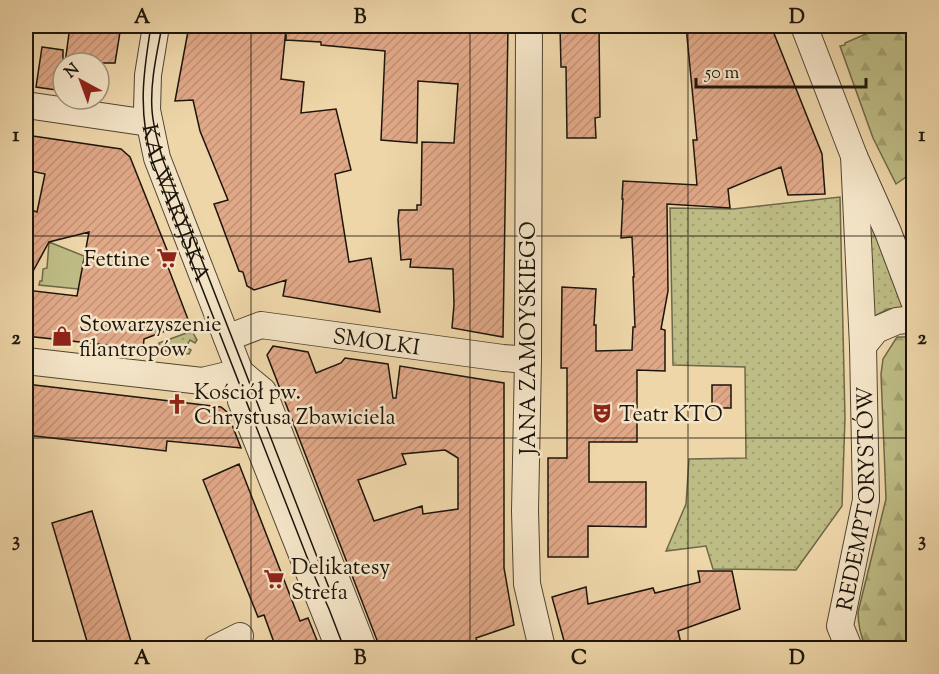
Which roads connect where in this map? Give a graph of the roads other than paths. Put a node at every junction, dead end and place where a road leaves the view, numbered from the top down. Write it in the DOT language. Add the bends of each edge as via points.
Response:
graph roads {
  1 [pos="156,26"];
  2 [pos="529,26"];
  3 [pos="804,26"];
  4 [pos="26,105"];
  5 [pos="149,123"];
  6 [pos="855,156"];
  7 [pos="914,301"];
  8 [pos="914,319"];
  9 [pos="227,338"];
  10 [pos="863,346"];
  11 [pos="528,360"];
  12 [pos="26,361"];
  13 [pos="240,372"];
  14 [pos="240,636"];
  15 [pos="216,648"];
  16 [pos="339,648"];
  17 [pos="363,648"];
  18 [pos="542,648"];
  19 [pos="849,648"];
  1 -- 5 [label="street, KALWARYJSKA" via="148,75"];
  2 -- 11 [label="street, JANA ZAMOYSKIEGO"];
  3 -- 6 [label="street"];
  4 -- 5 [label="street"];
  5 -- 9 [label="street, KALWARYJSKA" via="157,158"];
  6 -- 7 [label="street"];
  6 -- 10 [label="street, REDEMPTORYSTÓW"];
  8 -- 10 [label="street" via="876,330"];
  9 -- 11 [label="street, SMOLKI" via="261,325"];
  9 -- 13 [label="street, KALWARYJSKA"];
  10 -- 19 [label="street, REDEMPTORYSTÓW" via="866,500 840,627"];
  11 -- 18 [label="street, JANA ZAMOYSKIEGO" via="527,584"];
  12 -- 13 [label="street" via="202,381"];
  13 -- 16 [label="street, KALWARYJSKA" via="245,411"];
  13 -- 17 [label="street, KALWARYJSKA" via="263,391"];
  14 -- 15 [label="street"];
}
